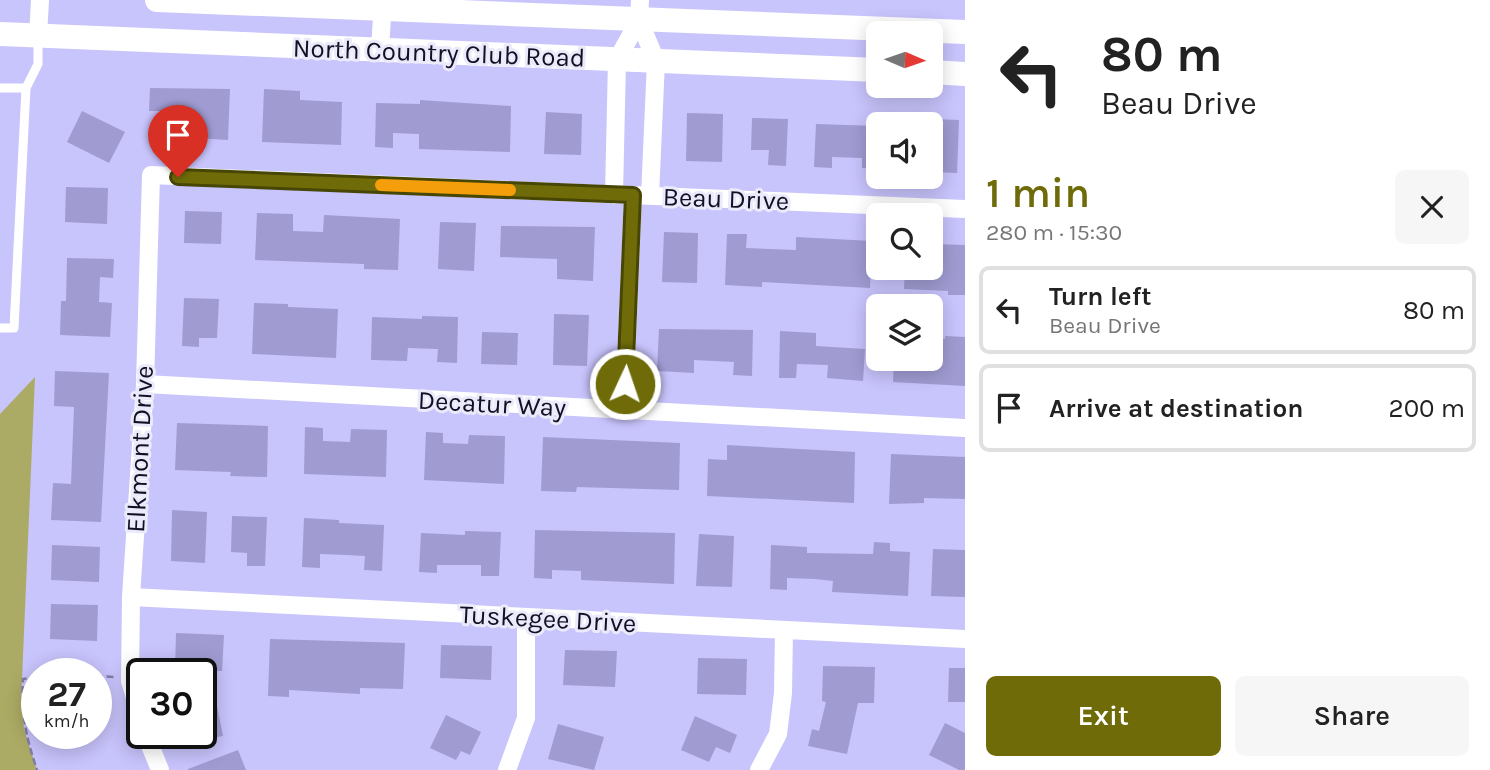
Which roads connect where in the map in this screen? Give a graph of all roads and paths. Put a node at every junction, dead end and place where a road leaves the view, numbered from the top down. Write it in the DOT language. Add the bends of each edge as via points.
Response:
graph roads {
  1 [pos="40,0"];
  2 [pos="157,0"];
  3 [pos="382,4"];
  4 [pos="640,10"];
  5 [pos="965,32"];
  6 [pos="0,34"];
  7 [pos="38,36"];
  8 [pos="380,50"];
  9 [pos="617,60"];
  10 [pos="656,61"];
  11 [pos="866,70"];
  12 [pos="943,73"];
  13 [pos="965,74"];
  14 [pos="0,88"];
  15 [pos="26,88"];
  16 [pos="151,176"];
  17 [pos="614,195"];
  18 [pos="642,196"];
  19 [pos="965,209"];
  20 [pos="0,328"];
  21 [pos="145,384"];
  22 [pos="624,411"];
  23 [pos="965,428"];
  24 [pos="131,597"];
  25 [pos="526,618"];
  26 [pos="784,630"];
  27 [pos="965,639"];
  28 [pos="130,658"];
  29 [pos="30,749"];
  30 [pos="151,749"];
  31 [pos="37,770"];
  32 [pos="160,770"];
  33 [pos="507,770"];
  34 [pos="759,770"];
  1 -- 7 [label="street"];
  2 -- 3 [label="main road"];
  3 -- 4 [label="main road"];
  3 -- 8 [label="street"];
  4 -- 5 [label="main road"];
  4 -- 9 [label="street"];
  4 -- 10 [label="street"];
  6 -- 7 [label="main road, North Country Club Road"];
  7 -- 8 [label="main road, North Country Club Road"];
  7 -- 15 [label="lane" via="38,64"];
  8 -- 9 [label="main road, North Country Club Road"];
  9 -- 10 [label="main road, North Country Club Road"];
  9 -- 17 [label="street"];
  10 -- 11 [label="main road, North Country Club Road"];
  10 -- 18 [label="street"];
  12 -- 13 [label="main road"];
  14 -- 15 [label="lane"];
  15 -- 20 [label="lane" via="14,328"];
  16 -- 17 [label="street, Beau Drive"];
  16 -- 21 [label="street, Elkmont Drive"];
  17 -- 18 [label="street, Beau Drive"];
  18 -- 19 [label="street, Beau Drive"];
  18 -- 22 [label="street"];
  21 -- 22 [label="street, Decatur Way"];
  21 -- 24 [label="street, Elkmont Drive"];
  22 -- 23 [label="street, Decatur Way"];
  24 -- 25 [label="street, Tuskegee Drive"];
  24 -- 28 [label="street, Elkmont Drive"];
  25 -- 26 [label="street, Tuskegee Drive"];
  25 -- 33 [label="street" via="526,718"];
  26 -- 27 [label="street, Tuskegee Drive"];
  26 -- 34 [label="street" via="778,734"];
  29 -- 31 [label="path"];
  30 -- 32 [label="street"];
}
